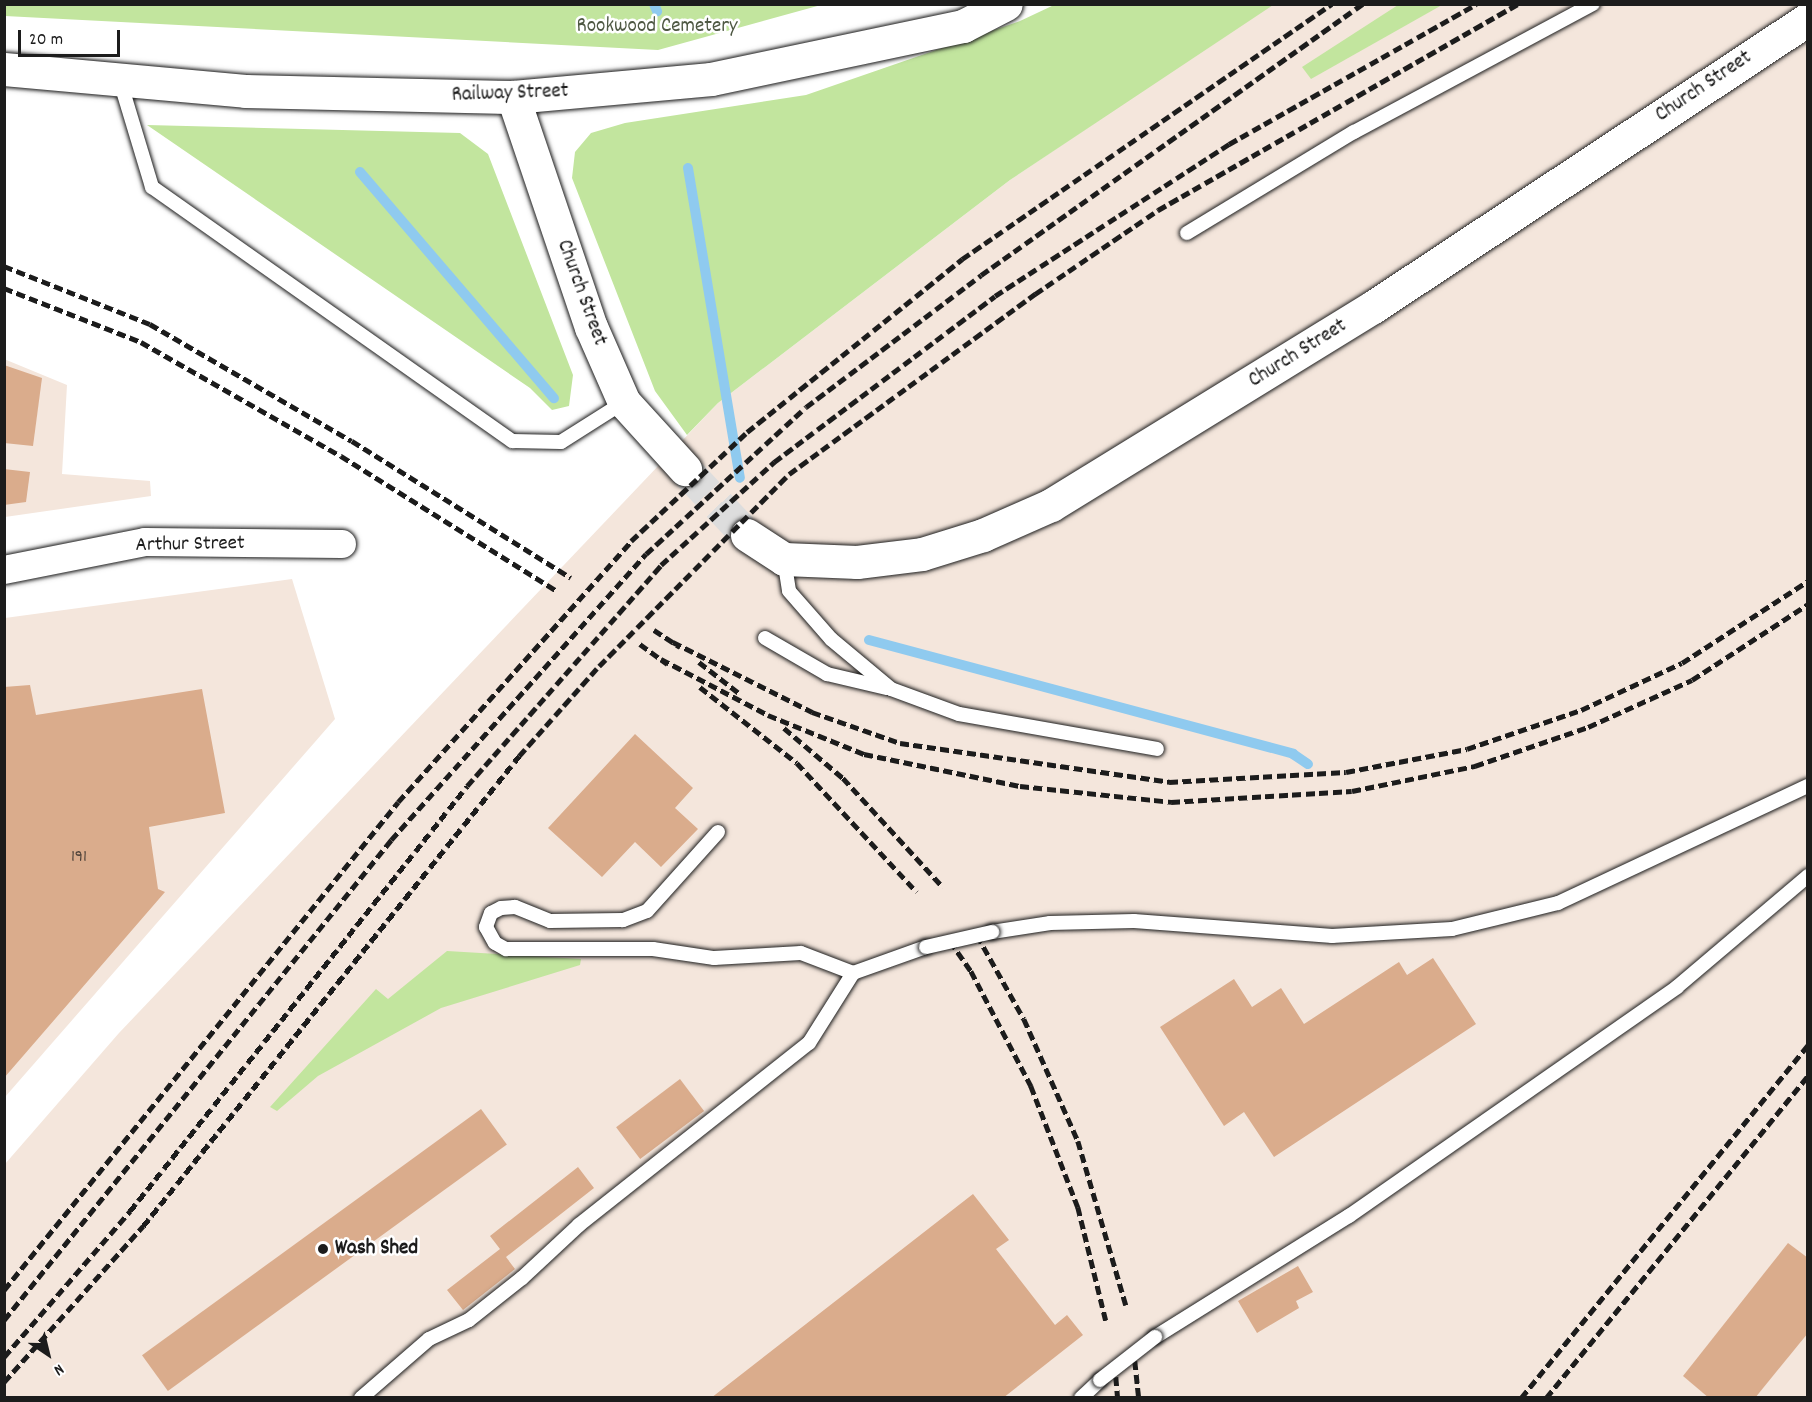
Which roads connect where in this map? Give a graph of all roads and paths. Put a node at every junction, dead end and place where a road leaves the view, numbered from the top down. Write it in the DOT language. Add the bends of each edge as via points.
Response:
graph roads {
  1 [pos="1006,4"];
  2 [pos="1593,4"];
  3 [pos="1808,19"];
  4 [pos="4,69"];
  5 [pos="119,79"];
  6 [pos="513,97"];
  7 [pos="1187,233"];
  8 [pos="624,402"];
  9 [pos="685,469"];
  10 [pos="747,535"];
  11 [pos="342,544"];
  12 [pos="784,559"];
  13 [pos="4,570"];
  14 [pos="765,638"];
  15 [pos="891,689"];
  16 [pos="1157,749"];
  17 [pos="1808,786"];
  18 [pos="718,832"];
  19 [pos="1808,876"];
  20 [pos="853,973"];
  21 [pos="361,1398"];
  22 [pos="1081,1398"];
  1 -- 6 [label="main road, Railway Street" via="963,26 711,79"];
  2 -- 7 [label="lane" via="1354,132"];
  3 -- 12 [label="main road, Church Street" via="1373,307 1051,505 982,536 922,554 857,562"];
  4 -- 5 [label="main road, Railway Street"];
  5 -- 6 [label="main road, Railway Street" via="245,91"];
  5 -- 8 [label="lane" via="152,187 512,441 561,442"];
  6 -- 8 [label="main road, Church Street" via="591,327"];
  8 -- 9 [label="main road, Church Street"];
  10 -- 12 [label="main road"];
  11 -- 13 [label="street, Arthur Street" via="145,542"];
  12 -- 15 [label="lane" via="789,591 831,639"];
  14 -- 15 [label="lane" via="827,674"];
  15 -- 16 [label="lane" via="959,714"];
  17 -- 20 [label="lane, bridge" via="1558,903 1452,929 1332,936 1134,921 1050,923 926,947"];
  18 -- 20 [label="lane" via="647,911 623,920 550,921 515,907 501,908 491,913 486,927 495,943 506,949 653,949 714,958 801,953"];
  19 -- 22 [label="lane, bridge" via="1677,987 1358,1210 1155,1337"];
  20 -- 21 [label="lane" via="809,1043 579,1225 469,1320 429,1339"];
}
